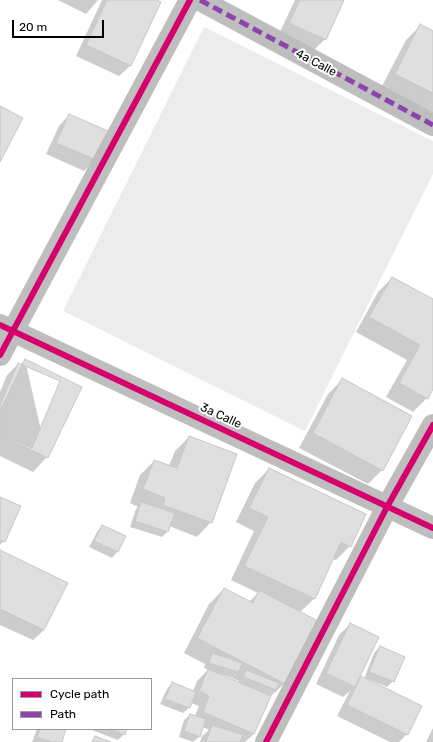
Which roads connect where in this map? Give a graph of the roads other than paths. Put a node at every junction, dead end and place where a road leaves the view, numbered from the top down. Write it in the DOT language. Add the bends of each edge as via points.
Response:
graph roads {
  1 [pos="190,0"];
  2 [pos="200,0"];
  3 [pos="433,125"];
  4 [pos="7,328"];
  5 [pos="0,355"];
  6 [pos="433,425"];
  7 [pos="388,507"];
  8 [pos="433,528"];
  9 [pos="266,742"];
  1 -- 4 [label="street"];
  2 -- 3 [label="street, 4a Calle"];
  4 -- 5 [label="street"];
  4 -- 7 [label="street, 3a Calle"];
  6 -- 7 [label="street"];
  7 -- 8 [label="street, 3a Calle"];
  7 -- 9 [label="street"];
}
